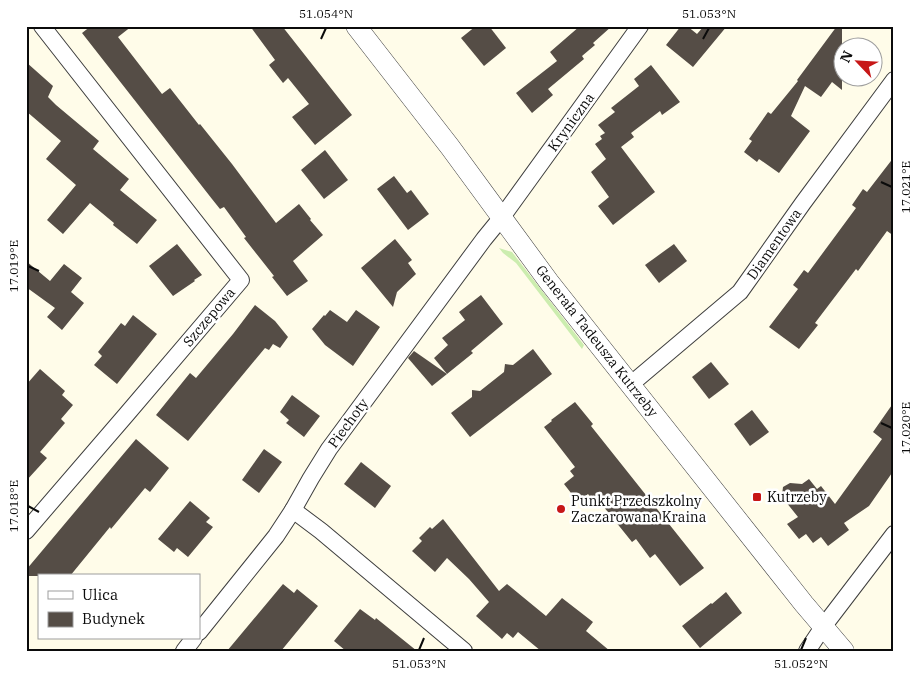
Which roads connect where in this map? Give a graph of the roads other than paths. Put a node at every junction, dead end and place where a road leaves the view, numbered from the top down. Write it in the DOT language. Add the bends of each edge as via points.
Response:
graph roads {
  1 [pos="42,26"];
  2 [pos="356,26"];
  3 [pos="640,26"];
  4 [pos="894,80"];
  5 [pos="502,217"];
  6 [pos="630,385"];
  7 [pos="294,510"];
  8 [pos="26,531"];
  9 [pos="894,534"];
  10 [pos="823,627"];
  11 [pos="200,631"];
  12 [pos="192,640"];
  13 [pos="184,651"];
  14 [pos="464,651"];
  15 [pos="808,651"];
  16 [pos="844,651"];
  1 -- 8 [label="street, Szczepowa" via="241,280"];
  2 -- 5 [label="street, Generała Tadeusza Kutrzeby"];
  3 -- 5 [label="street, Kryniczna"];
  4 -- 6 [label="street, Diamentowa" via="740,292"];
  5 -- 6 [label="street, Generała Tadeusza Kutrzeby"];
  5 -- 7 [label="street, Piechoty" via="328,449"];
  6 -- 10 [label="street, Generała Tadeusza Kutrzeby"];
  7 -- 11 [label="street, Piechoty"];
  7 -- 14 [label="street"];
  9 -- 10 [label="street"];
  10 -- 15 [label="street"];
  10 -- 16 [label="street, Generała Tadeusza Kutrzeby"];
  12 -- 13 [label="street"];
}
